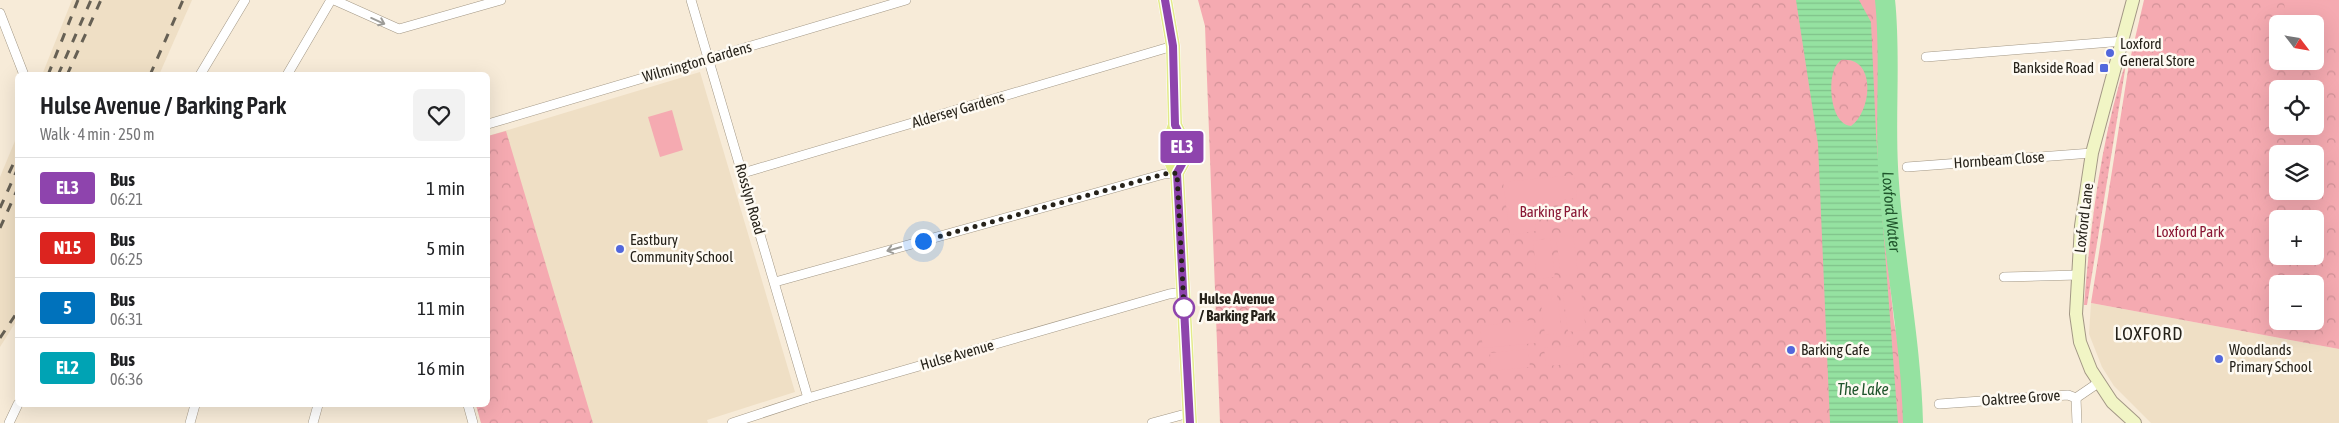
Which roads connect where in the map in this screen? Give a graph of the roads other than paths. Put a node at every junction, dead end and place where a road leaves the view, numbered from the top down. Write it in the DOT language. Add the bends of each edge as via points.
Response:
graph roads {
  1 [pos="245,0"];
  2 [pos="332,0"];
  3 [pos="500,0"];
  4 [pos="691,0"];
  5 [pos="906,0"];
  6 [pos="1165,0"];
  7 [pos="2133,0"];
  8 [pos="0,13"];
  9 [pos="2124,41"];
  10 [pos="1173,46"];
  11 [pos="1926,57"];
  12 [pos="708,59"];
  13 [pos="23,72"];
  14 [pos="202,72"];
  15 [pos="289,72"];
  16 [pos="490,123"];
  17 [pos="2092,153"];
  18 [pos="1907,167"];
  19 [pos="743,173"];
  20 [pos="1177,173"];
  21 [pos="2078,275"];
  22 [pos="2004,278"];
  23 [pos="774,282"];
  24 [pos="1183,292"];
  25 [pos="2098,383"];
  26 [pos="808,398"];
  27 [pos="2076,398"];
  28 [pos="1939,404"];
  29 [pos="17,407"];
  30 [pos="194,407"];
  31 [pos="317,407"];
  32 [pos="469,407"];
  33 [pos="1189,418"];
  34 [pos="9,423"];
  35 [pos="190,423"];
  36 [pos="313,423"];
  37 [pos="473,423"];
  38 [pos="732,423"];
  39 [pos="1152,423"];
  40 [pos="2077,423"];
  41 [pos="2135,423"];
  1 -- 14 [label="street"];
  2 -- 3 [label="street, one-way" via="399,29"];
  2 -- 15 [label="street"];
  4 -- 12 [label="street, Rosslyn Road"];
  5 -- 12 [label="street, Wilmington Gardens"];
  6 -- 10 [label="main road"];
  7 -- 9 [label="street, Loxford Lane"];
  8 -- 13 [label="street"];
  9 -- 11 [label="street"];
  9 -- 17 [label="street, Loxford Lane"];
  10 -- 19 [label="street, Aldersey Gardens"];
  10 -- 20 [label="main road" via="1175,125 1182,139 1183,162"];
  12 -- 16 [label="street, Wilmington Gardens"];
  12 -- 19 [label="street, Rosslyn Road"];
  17 -- 18 [label="street, Hornbeam Close"];
  17 -- 21 [label="street, Loxford Lane" via="2081,226"];
  19 -- 23 [label="street, Rosslyn Road"];
  20 -- 23 [label="street, one-way"];
  20 -- 24 [label="main road"];
  21 -- 22 [label="street"];
  21 -- 25 [label="street, Loxford Lane" via="2076,314 2080,342"];
  23 -- 26 [label="street, Rosslyn Road"];
  24 -- 26 [label="street, Hulse Avenue"];
  24 -- 33 [label="main road"];
  25 -- 27 [label="street, Oaktree Grove"];
  25 -- 41 [label="street, Loxford Lane" via="2112,402"];
  26 -- 38 [label="street, Hulse Avenue"];
  27 -- 28 [label="street, Oaktree Grove" via="2068,395"];
  27 -- 40 [label="street"];
  29 -- 34 [label="street"];
  30 -- 35 [label="street"];
  31 -- 36 [label="street"];
  32 -- 37 [label="street"];
  33 -- 39 [label="street"];
}
